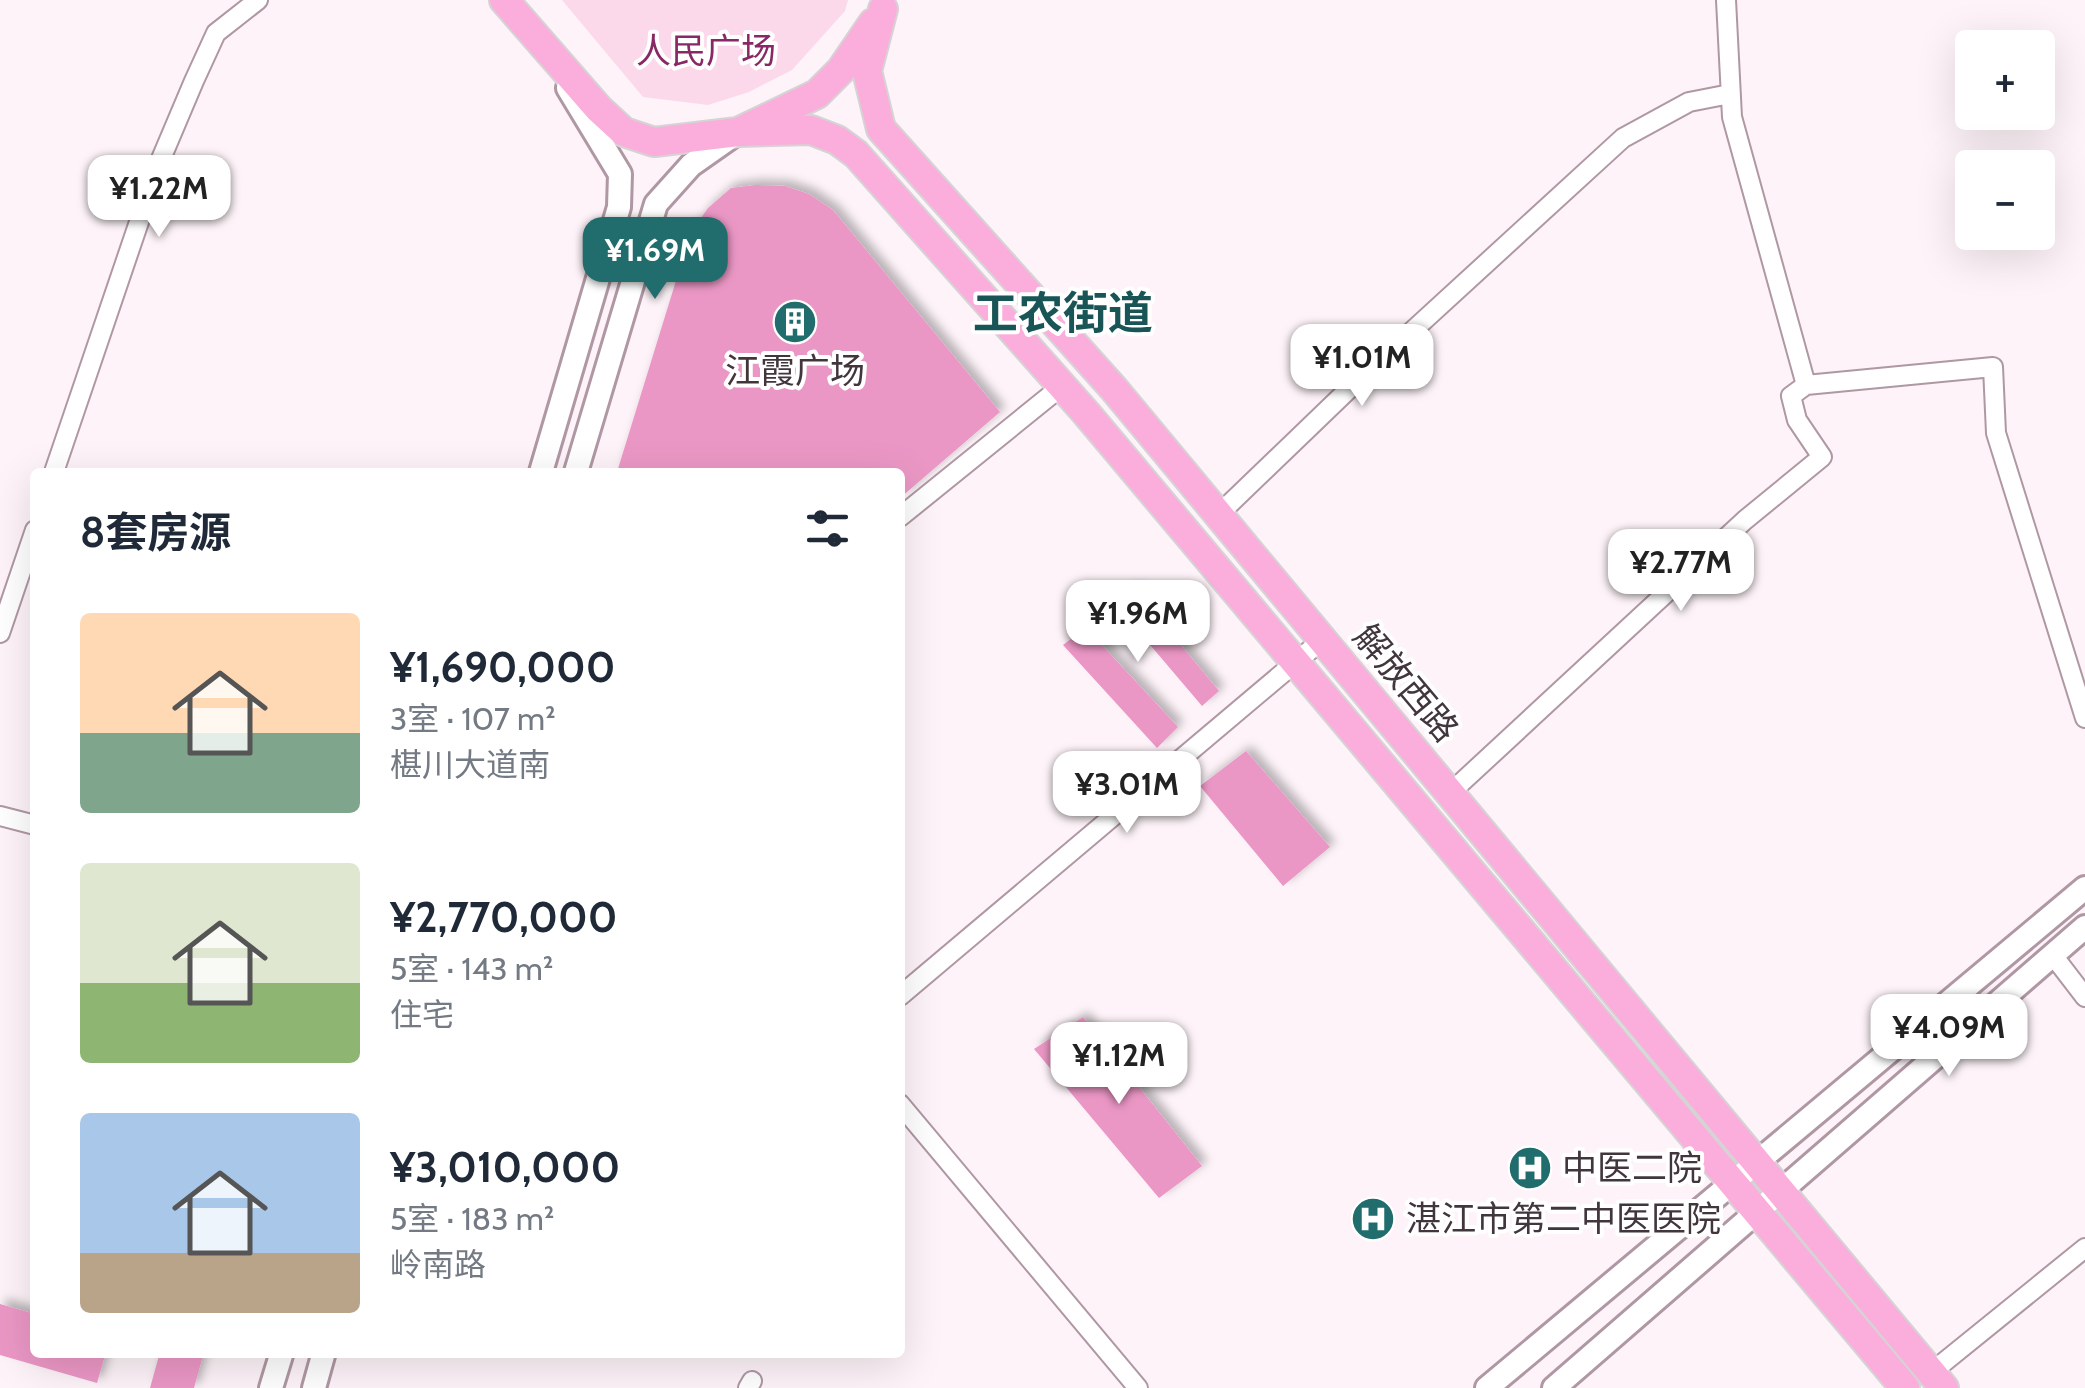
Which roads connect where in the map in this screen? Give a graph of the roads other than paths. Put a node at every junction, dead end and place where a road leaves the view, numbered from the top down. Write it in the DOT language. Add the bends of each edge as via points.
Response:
graph roads {
  1 [pos="258,0"];
  2 [pos="503,0"];
  3 [pos="1726,0"];
  4 [pos="884,3"];
  5 [pos="544,52"];
  6 [pos="1730,94"];
  7 [pos="738,132"];
  8 [pos="1806,385"];
  9 [pos="1062,386"];
  10 [pos="55,468"];
  11 [pos="542,468"];
  12 [pos="577,468"];
  13 [pos="905,513"];
  14 [pos="1218,515"];
  15 [pos="30,545"];
  16 [pos="0,633"];
  17 [pos="1322,640"];
  18 [pos="1296,663"];
  19 [pos="2085,718"];
  20 [pos="1450,794"];
  21 [pos="0,816"];
  22 [pos="30,823"];
  23 [pos="2085,888"];
  24 [pos="2085,927"];
  25 [pos="2052,954"];
  26 [pos="905,992"];
  27 [pos="2085,997"];
  28 [pos="905,1110"];
  29 [pos="1755,1162"];
  30 [pos="1732,1182"];
  31 [pos="1780,1192"];
  32 [pos="1757,1211"];
  33 [pos="2085,1248"];
  34 [pos="280,1358"];
  35 [pos="322,1358"];
  36 [pos="1941,1378"];
  37 [pos="272,1388"];
  38 [pos="314,1388"];
  39 [pos="1138,1388"];
  40 [pos="1487,1388"];
  41 [pos="1554,1388"];
  42 [pos="1906,1388"];
  1 -- 10 [label="street" via="216,33 194,81 158,166"];
  2 -- 5 [label="street"];
  2 -- 7 [label="main road" via="624,132 654,142"];
  3 -- 6 [label="street"];
  4 -- 7 [label="main road" via="841,70 816,94"];
  4 -- 14 [label="main road, 解放西路" via="867,70 881,129"];
  5 -- 11 [label="street" via="620,174 619,207"];
  6 -- 8 [label="street"];
  6 -- 14 [label="street" via="1689,102 1623,138"];
  7 -- 9 [label="main road, 解放西路" via="811,130 856,154"];
  7 -- 12 [label="street" via="691,166 656,204"];
  8 -- 19 [label="street" via="1992,367 1996,433"];
  8 -- 20 [label="street" via="1792,396 1797,420 1822,458 1745,520"];
  9 -- 13 [label="street"];
  9 -- 18 [label="main road, 解放西路"];
  14 -- 17 [label="main road, 解放西路"];
  15 -- 16 [label="street"];
  17 -- 18 [label="street"];
  17 -- 20 [label="main road, 解放西路"];
  18 -- 26 [label="street"];
  18 -- 30 [label="main road, 解放西路"];
  20 -- 29 [label="main road, 解放西路"];
  21 -- 22 [label="street"];
  23 -- 29 [label="street"];
  24 -- 25 [label="street"];
  25 -- 27 [label="street"];
  25 -- 31 [label="street"];
  28 -- 39 [label="street"];
  29 -- 30 [label="street"];
  29 -- 31 [label="main road, 解放西路"];
  30 -- 32 [label="main road, 解放西路"];
  30 -- 40 [label="street"];
  31 -- 32 [label="street"];
  31 -- 36 [label="main road, 解放西路"];
  32 -- 41 [label="street"];
  32 -- 42 [label="main road, 解放西路"];
  33 -- 36 [label="street"];
  34 -- 37 [label="street"];
  35 -- 38 [label="street"];
}
